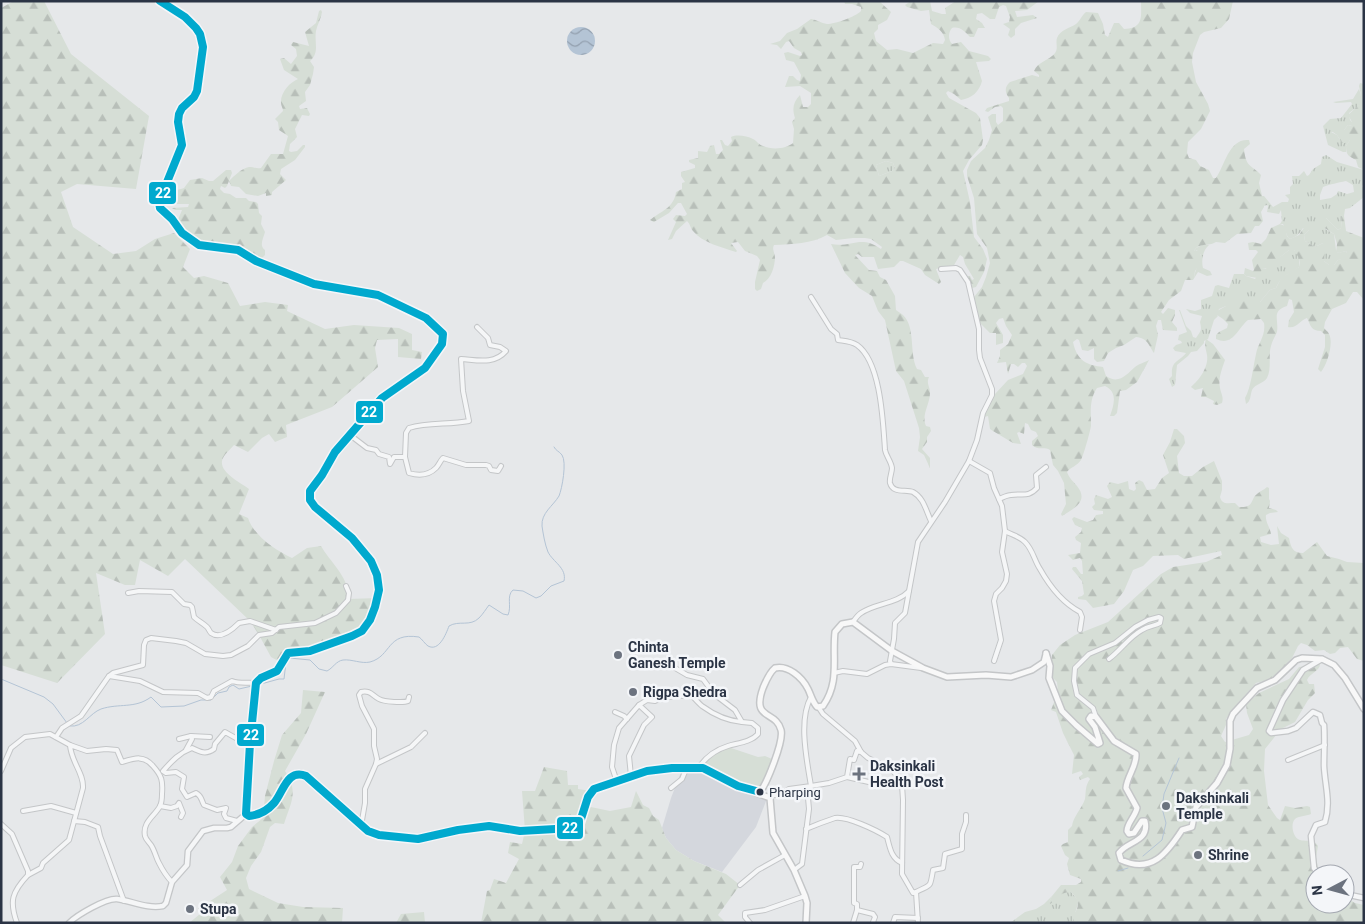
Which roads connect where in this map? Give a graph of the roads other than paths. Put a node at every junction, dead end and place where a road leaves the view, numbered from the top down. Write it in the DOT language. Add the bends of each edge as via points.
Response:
graph roads {
  1 [pos="160,1"];
  2 [pos="941,269"];
  3 [pos="811,298"];
  4 [pos="477,327"];
  5 [pos="350,435"];
  6 [pos="405,457"];
  7 [pos="969,461"];
  8 [pos="501,466"];
  9 [pos="1046,467"];
  10 [pos="999,499"];
  11 [pos="931,521"];
  12 [pos="1005,531"];
  13 [pos="346,586"];
  14 [pos="909,591"];
  15 [pos="128,593"];
  16 [pos="853,622"];
  17 [pos="276,630"];
  18 [pos="1080,630"];
  19 [pos="892,651"];
  20 [pos="1109,659"];
  21 [pos="1322,659"];
  22 [pos="663,661"];
  23 [pos="994,662"];
  24 [pos="891,664"];
  25 [pos="923,668"];
  26 [pos="834,673"];
  27 [pos="109,676"];
  28 [pos="256,683"];
  29 [pos="408,697"];
  30 [pos="811,697"];
  31 [pos="639,705"];
  32 [pos="819,708"];
  33 [pos="1364,709"];
  34 [pos="615,712"];
  35 [pos="1096,716"];
  36 [pos="626,719"];
  37 [pos="742,722"];
  38 [pos="425,733"];
  39 [pos="191,736"];
  40 [pos="56,737"];
  41 [pos="210,737"];
  42 [pos="180,739"];
  43 [pos="250,743"];
  44 [pos="70,745"];
  45 [pos="1325,745"];
  46 [pos="186,750"];
  47 [pos="860,752"];
  48 [pos="1288,760"];
  49 [pos="376,764"];
  50 [pos="686,767"];
  51 [pos="699,767"];
  52 [pos="1,771"];
  53 [pos="162,773"];
  54 [pos="631,776"];
  55 [pos="847,777"];
  56 [pos="617,782"];
  57 [pos="873,783"];
  58 [pos="809,786"];
  59 [pos="671,788"];
  60 [pos="760,792"];
  61 [pos="770,796"];
  62 [pos="160,806"];
  63 [pos="23,811"];
  64 [pos="76,813"];
  65 [pos="246,814"];
  66 [pos="966,815"];
  67 [pos="181,817"];
  68 [pos="74,821"];
  69 [pos="237,821"];
  70 [pos="1,824"];
  71 [pos="361,826"];
  72 [pos="806,829"];
  73 [pos="785,855"];
  74 [pos="902,863"];
  75 [pos="860,864"];
  76 [pos="1314,864"];
  77 [pos="794,870"];
  78 [pos="28,876"];
  79 [pos="172,882"];
  80 [pos="740,885"];
  81 [pos="916,892"];
  82 [pos="805,896"];
  83 [pos="124,901"];
  84 [pos="857,910"];
  85 [pos="918,921"];
  86 [pos="18,923"];
  87 [pos="69,923"];
  88 [pos="750,923"];
  89 [pos="806,923"];
  90 [pos="854,923"];
  91 [pos="874,923"];
  92 [pos="893,923"];
  1 -- 5 [label="main road" via="194,26 203,46 199,87 178,119 182,145 159,202 160,208 182,233 199,245 238,250 256,261 314,284 378,295 426,318 443,334 442,344 425,368 382,398"];
  2 -- 7 [label="street" via="956,268 968,282 979,329 980,358 992,390"];
  3 -- 11 [label="street" via="838,340 857,345 870,363 882,408 885,453 892,469 890,482 898,490 917,495"];
  4 -- 6 [label="street" via="490,345 506,351 492,360 462,359 463,391 469,421 408,428"];
  5 -- 6 [label="street" via="367,448 389,457 390,464 394,457"];
  5 -- 28 [label="main road" via="335,452 309,495 315,507 376,567 379,587 374,609 366,626 356,635 314,650 289,653 277,672"];
  6 -- 8 [label="street" via="409,473 422,476 435,469 443,458 466,465 486,465 498,471"];
  7 -- 10 [label="street" via="990,472"];
  7 -- 11 [label="street"];
  9 -- 10 [label="street" via="1036,475 1037,488 1031,494 1011,494"];
  10 -- 12 [label="street"];
  11 -- 14 [label="street" via="916,548"];
  12 -- 18 [label="street" via="1018,536 1030,547 1052,587 1080,612"];
  12 -- 23 [label="street" via="1002,552 1007,574 994,601 1001,640"];
  13 -- 17 [label="street" via="348,600 336,613 315,623"];
  14 -- 16 [label="street" via="861,613"];
  14 -- 19 [label="street" via="905,613 895,622"];
  15 -- 17 [label="street" via="172,592 192,608 194,617 215,635 232,631 239,623 250,621"];
  16 -- 19 [label="main road"];
  16 -- 26 [label="main road" via="842,624 835,632"];
  17 -- 27 [label="street" via="272,634 260,634 248,646 223,656 205,654 186,643 152,638 144,645 143,665"];
  19 -- 24 [label="street"];
  19 -- 25 [label="main road"];
  20 -- 35 [label="street" via="1141,630 1160,623 1161,618 1134,627 1115,643 1089,654 1075,668 1077,695 1093,708"];
  21 -- 33 [label="main road" via="1340,672"];
  21 -- 35 [label="main road" via="1298,659 1238,706 1230,722 1227,765 1217,783 1196,807 1193,826 1182,830 1169,850 1149,863 1131,863 1119,857 1121,850 1140,838 1146,828 1143,820 1134,833 1126,830 1137,808 1126,788 1137,755 1114,741"];
  21 -- 45 [label="street" via="1303,670 1283,700 1269,731 1296,728 1313,712 1320,715"];
  22 -- 37 [label="street" via="687,675 703,679 714,694 735,710"];
  24 -- 25 [label="street"];
  24 -- 26 [label="street" via="867,674"];
  25 -- 35 [label="main road" via="947,677 1011,677 1032,670 1044,662 1046,654 1050,665 1048,678 1062,711 1098,744 1100,739 1089,719"];
  26 -- 32 [label="main road" via="832,691"];
  27 -- 28 [label="street" via="140,681 163,692 198,693 207,698 232,681"];
  27 -- 40 [label="street" via="81,716 62,728"];
  28 -- 43 [label="main road"];
  29 -- 49 [label="street" via="408,701 402,704 380,700 367,691 359,695 374,729"];
  30 -- 32 [label="main road"];
  30 -- 58 [label="street" via="805,718"];
  30 -- 60 [label="main road" via="794,672 779,667 768,676 760,696 760,708 782,732 769,775"];
  31 -- 36 [label="street"];
  31 -- 37 [label="street" via="646,700 684,696 688,692 701,706 729,720"];
  31 -- 54 [label="street" via="652,718 644,725 629,756"];
  32 -- 47 [label="street" via="855,741"];
  34 -- 36 [label="street"];
  36 -- 56 [label="street" via="619,728 614,745 612,767"];
  37 -- 51 [label="street" via="758,728 756,737 717,750"];
  38 -- 49 [label="street" via="411,747"];
  39 -- 41 [label="street"];
  39 -- 42 [label="street"];
  39 -- 46 [label="street"];
  40 -- 44 [label="street"];
  40 -- 52 [label="street" via="45,733 20,738 11,748"];
  43 -- 46 [label="street" via="225,732 210,752"];
  43 -- 65 [label="main road"];
  44 -- 53 [label="street" via="87,751 118,750 122,762 142,758"];
  44 -- 64 [label="street" via="71,756 83,780"];
  45 -- 48 [label="street"];
  45 -- 76 [label="street" via="1329,800 1325,822 1316,825 1311,836"];
  46 -- 53 [label="street" via="178,754"];
  47 -- 55 [label="street" via="857,751 854,760 850,760"];
  47 -- 74 [label="street" via="887,766 900,779"];
  49 -- 71 [label="street" via="364,789"];
  50 -- 51 [label="main road"];
  50 -- 54 [label="main road"];
  50 -- 59 [label="street" via="682,779"];
  51 -- 60 [label="main road" via="738,786"];
  53 -- 62 [label="street"];
  53 -- 69 [label="street" via="176,772 184,776 182,789 187,797 199,794 204,805 217,810 226,808 226,818"];
  54 -- 56 [label="main road"];
  55 -- 57 [label="street"];
  55 -- 58 [label="street"];
  56 -- 71 [label="main road" via="591,791 580,822 569,829 520,831 489,826 415,838 375,834"];
  58 -- 61 [label="street"];
  58 -- 72 [label="street"];
  60 -- 61 [label="main road"];
  61 -- 73 [label="main road" via="773,833"];
  62 -- 67 [label="street" via="171,808 179,803 183,813"];
  62 -- 79 [label="street" via="148,821 145,836"];
  63 -- 64 [label="street" via="51,806"];
  64 -- 68 [label="street"];
  65 -- 69 [label="street"];
  65 -- 71 [label="main road" via="252,816 267,810 290,777 300,773"];
  66 -- 81 [label="street" via="962,849 945,854 943,868 933,870 928,888"];
  68 -- 78 [label="street" via="67,843"];
  68 -- 83 [label="street" via="98,827"];
  69 -- 79 [label="street" via="227,828 203,831 188,851 187,865"];
  70 -- 78 [label="street" via="12,834"];
  72 -- 74 [label="street" via="831,819 844,818 887,837 892,854"];
  72 -- 77 [label="street" via="802,864"];
  73 -- 77 [label="main road"];
  73 -- 80 [label="street"];
  74 -- 81 [label="street" via="902,874 913,893"];
  75 -- 84 [label="street" via="860,867 854,867 854,903"];
  77 -- 82 [label="main road"];
  78 -- 86 [label="street" via="18,886 13,900 12,910"];
  79 -- 83 [label="street" via="163,906"];
  81 -- 85 [label="street"];
  82 -- 88 [label="street" via="765,910 745,912"];
  82 -- 89 [label="main road"];
  83 -- 87 [label="street" via="107,900"];
  84 -- 90 [label="street"];
  84 -- 91 [label="street" via="872,914"];
  85 -- 92 [label="street" via="895,917"];
}
